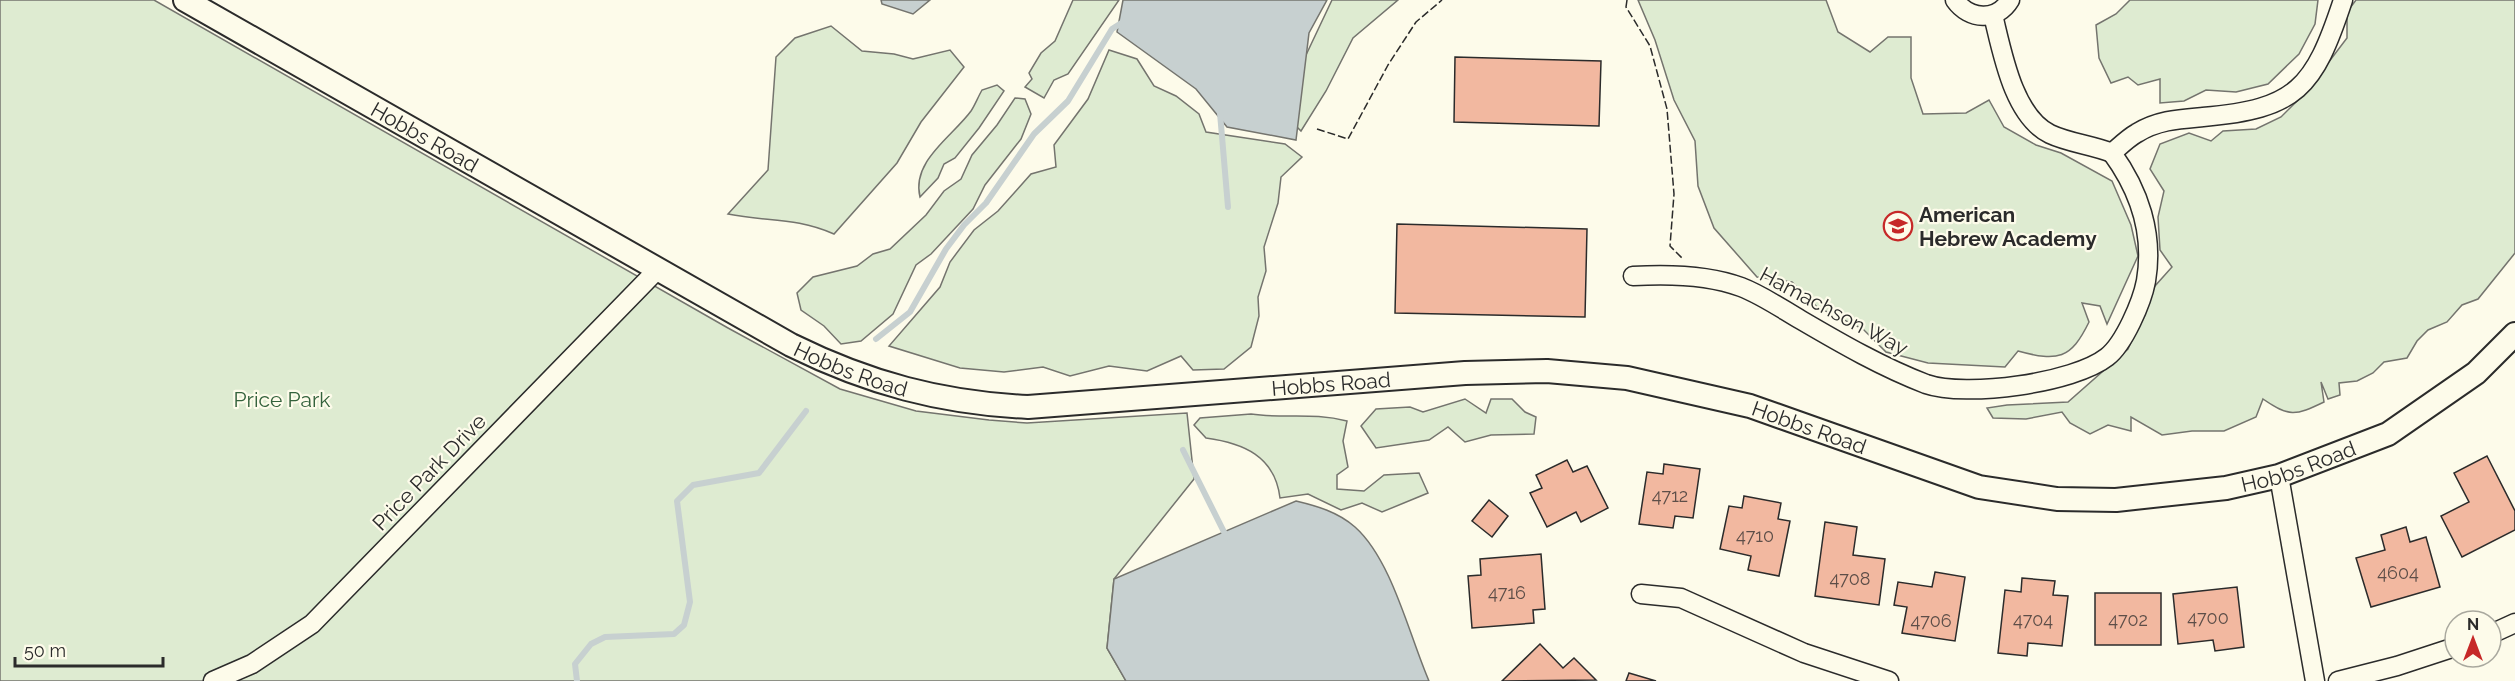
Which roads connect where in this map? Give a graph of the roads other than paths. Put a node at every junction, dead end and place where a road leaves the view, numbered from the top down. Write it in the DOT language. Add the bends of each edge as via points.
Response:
graph roads {
  1 [pos="185,0"];
  2 [pos="1955,0"];
  3 [pos="2010,0"];
  4 [pos="2343,0"];
  5 [pos="209,6"];
  6 [pos="1993,15"];
  7 [pos="2112,153"];
  8 [pos="658,269"];
  9 [pos="1633,276"];
  10 [pos="2515,334"];
  11 [pos="2279,476"];
  12 [pos="1641,594"];
  13 [pos="2443,650"];
  14 [pos="213,681"];
  15 [pos="1888,681"];
  16 [pos="2315,681"];
  17 [pos="2338,681"];
  1 -- 5 [label="street, Hobbs Road"];
  2 -- 6 [label="street" via="1968,13"];
  3 -- 6 [label="street"];
  4 -- 7 [label="street" via="2318,62 2305,81 2282,101 2241,114 2164,121 2137,133"];
  5 -- 8 [label="street, Hobbs Road"];
  6 -- 7 [label="street" via="2003,55 2027,115 2049,134"];
  7 -- 9 [label="street, Hamachson Way" via="2126,172 2143,213 2148,252 2145,285 2133,320 2108,357 2060,379 1989,390 1930,385 1870,361 1741,287 1664,274"];
  8 -- 11 [label="street, Hobbs Road" via="820,359 903,389 974,404 1028,407 1465,373 1547,371 1627,378 1703,393 1979,487 2057,499 2116,500 2174,495"];
  8 -- 14 [label="street, Price Park Drive" via="312,624 252,664"];
  10 -- 11 [label="street, Hobbs Road" via="2476,373 2388,434"];
  11 -- 16 [label="street"];
  12 -- 15 [label="street" via="1681,598 1804,653"];
  13 -- 17 [label="street"];
}
